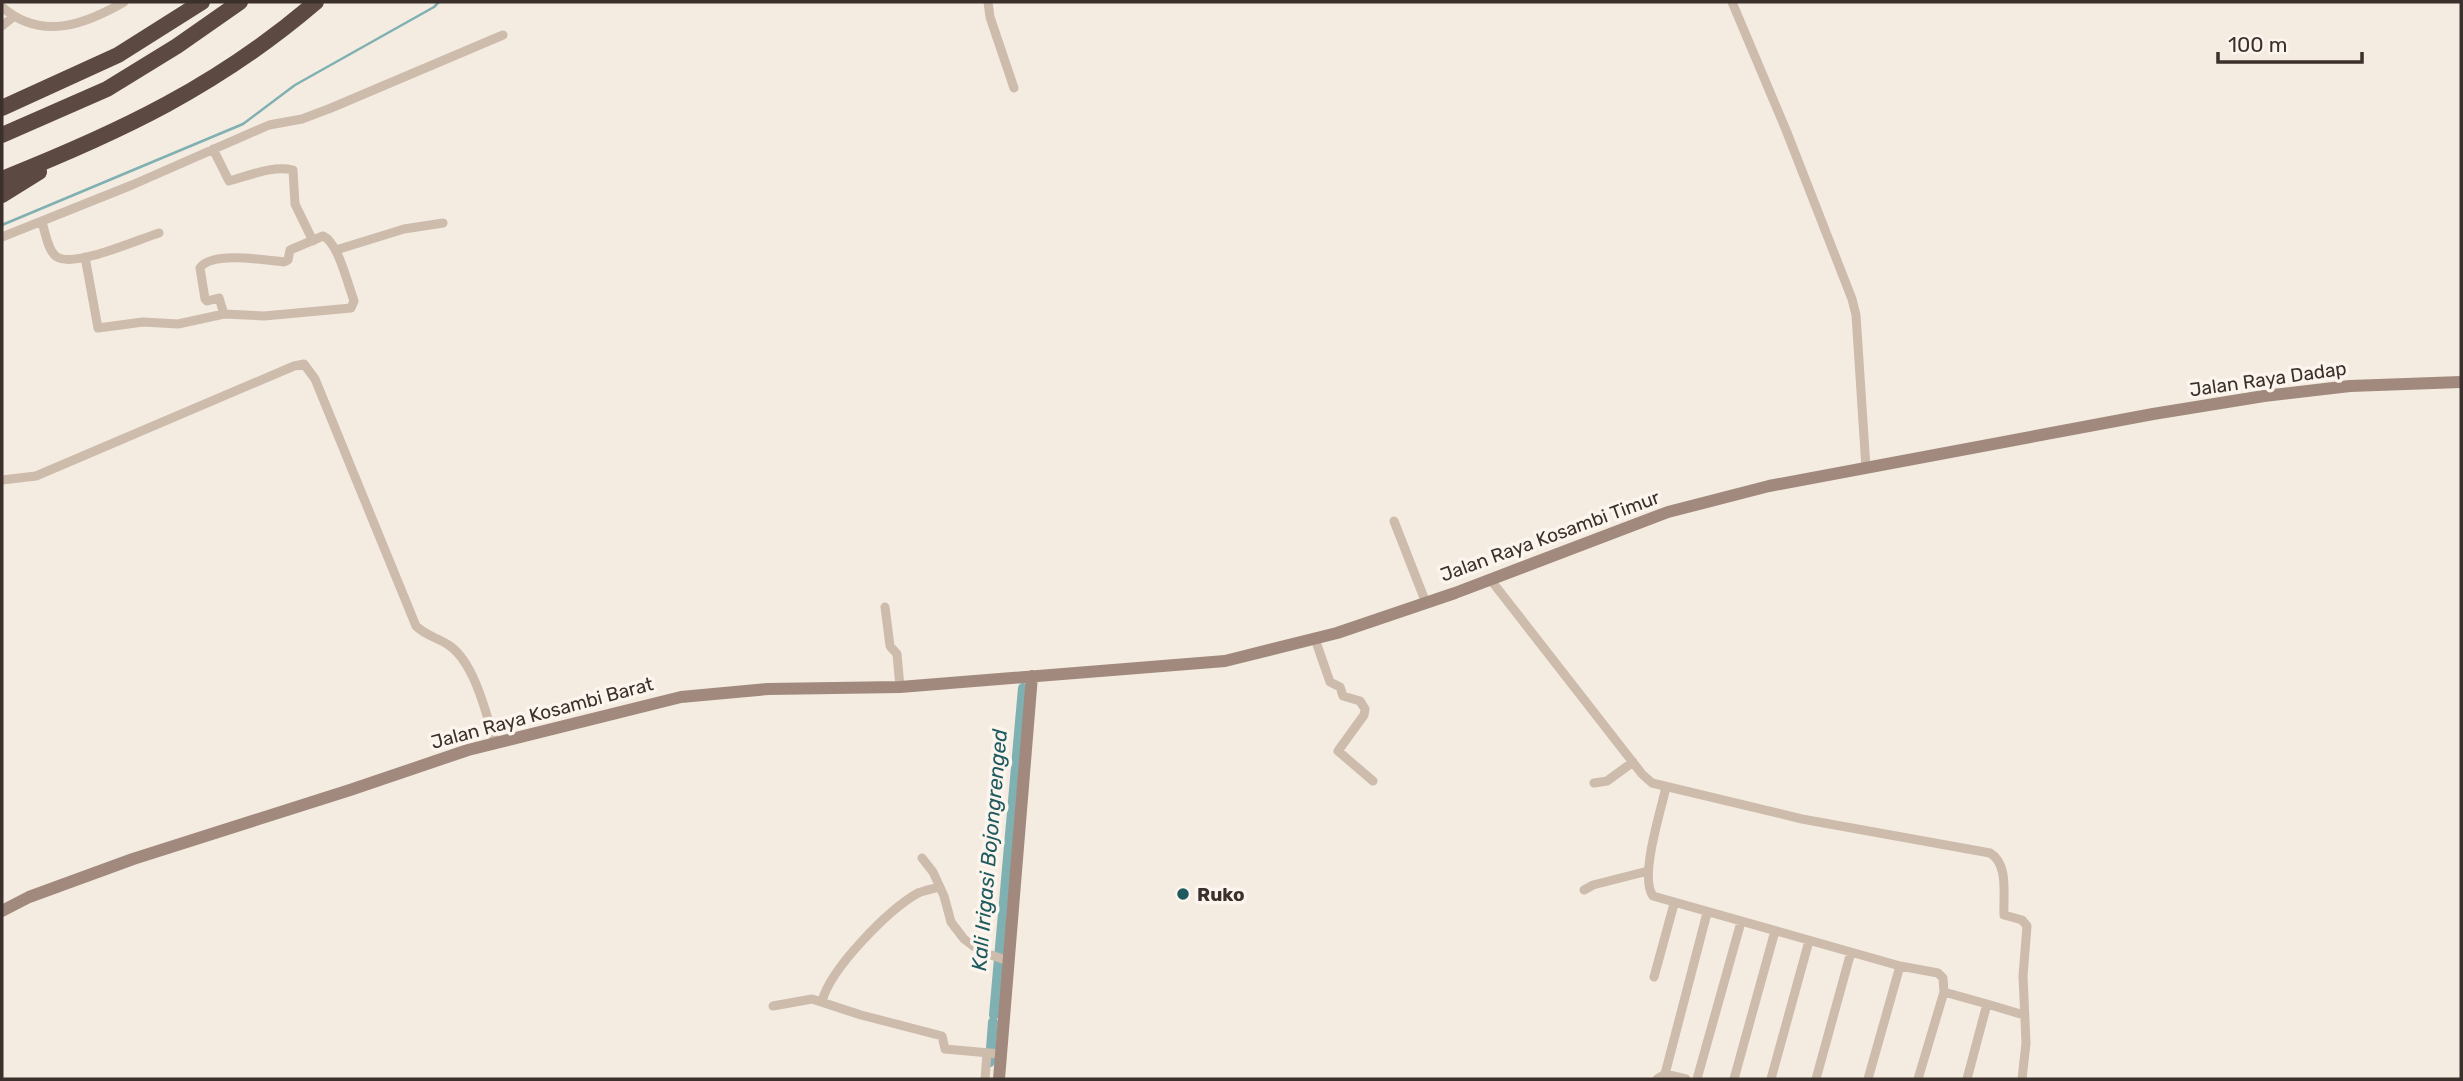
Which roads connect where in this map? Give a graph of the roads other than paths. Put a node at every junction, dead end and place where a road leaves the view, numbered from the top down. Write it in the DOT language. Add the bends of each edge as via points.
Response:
graph roads {
  1 [pos="124,2"];
  2 [pos="202,2"];
  3 [pos="240,2"];
  4 [pos="316,2"];
  5 [pos="988,2"];
  6 [pos="1732,2"];
  7 [pos="2,7"];
  8 [pos="13,17"];
  9 [pos="2,26"];
  10 [pos="503,35"];
  11 [pos="1014,88"];
  12 [pos="2,108"];
  13 [pos="2,135"];
  14 [pos="83,145"];
  15 [pos="213,149"];
  16 [pos="2,179"];
  17 [pos="2,195"];
  18 [pos="42,222"];
  19 [pos="443,223"];
  20 [pos="159,233"];
  21 [pos="2,237"];
  22 [pos="313,241"];
  23 [pos="336,250"];
  24 [pos="85,257"];
  25 [pos="224,314"];
  26 [pos="2461,382"];
  27 [pos="2083,433"];
  28 [pos="1866,468"];
  29 [pos="2,480"];
  30 [pos="1394,521"];
  31 [pos="1490,579"];
  32 [pos="1426,603"];
  33 [pos="885,607"];
  34 [pos="1315,639"];
  35 [pos="1032,676"];
  36 [pos="900,687"];
  37 [pos="495,742"];
  38 [pos="1633,762"];
  39 [pos="1373,781"];
  40 [pos="1594,782"];
  41 [pos="1666,787"];
  42 [pos="922,858"];
  43 [pos="1648,871"];
  44 [pos="939,887"];
  45 [pos="1584,890"];
  46 [pos="1674,904"];
  47 [pos="2,911"];
  48 [pos="1707,913"];
  49 [pos="1741,922"];
  50 [pos="1775,931"];
  51 [pos="1810,941"];
  52 [pos="1851,952"];
  53 [pos="1002,959"];
  54 [pos="1900,966"];
  55 [pos="1654,977"];
  56 [pos="1944,992"];
  57 [pos="822,1002"];
  58 [pos="1987,1004"];
  59 [pos="773,1006"];
  60 [pos="2024,1015"];
  61 [pos="994,1054"];
  62 [pos="1661,1077"];
  63 [pos="985,1079"];
  64 [pos="999,1079"];
  65 [pos="1686,1079"];
  66 [pos="1697,1079"];
  67 [pos="1734,1079"];
  68 [pos="1771,1079"];
  69 [pos="1816,1079"];
  70 [pos="1868,1079"];
  71 [pos="1918,1079"];
  72 [pos="1967,1079"];
  73 [pos="2022,1079"];
  1 -- 8 [label="street" via="66,27 41,26"];
  2 -- 12 [label="highway" via="118,55"];
  3 -- 13 [label="highway" via="107,89"];
  4 -- 14 [label="highway" via="211,80"];
  5 -- 11 [label="street"];
  6 -- 28 [label="street" via="1852,299"];
  7 -- 8 [label="street"];
  8 -- 9 [label="street"];
  10 -- 15 [label="street" via="331,108 269,125"];
  14 -- 16 [label="highway"];
  14 -- 17 [label="highway"];
  15 -- 18 [label="street"];
  15 -- 22 [label="street" via="229,181 266,171 293,170 295,204"];
  18 -- 21 [label="street"];
  18 -- 24 [label="street" via="55,256"];
  19 -- 23 [label="street" via="404,229"];
  20 -- 24 [label="street"];
  22 -- 23 [label="street" via="323,236"];
  22 -- 25 [label="street" via="290,250 284,262 215,258 202,264 205,299 219,298"];
  23 -- 25 [label="street" via="354,301 351,309 264,316"];
  24 -- 25 [label="street" via="97,328 144,322 178,324"];
  26 -- 27 [label="main road, Jalan Raya Dadap" via="2350,386 2264,396"];
  27 -- 28 [label="main road, Jalan Raya Kosambi Timur"];
  28 -- 31 [label="main road, Jalan Raya Kosambi Timur" via="1668,512"];
  29 -- 37 [label="street" via="36,476 304,364 315,379 416,626 452,647 466,665"];
  30 -- 32 [label="street"];
  31 -- 32 [label="main road, Jalan Raya Kosambi Timur"];
  31 -- 38 [label="street"];
  32 -- 34 [label="main road, Jalan Raya Kosambi Timur"];
  33 -- 36 [label="street"];
  34 -- 35 [label="main road, Jalan Raya Kosambi Timur" via="1224,662"];
  34 -- 39 [label="street" via="1330,682 1365,709 1338,751"];
  35 -- 36 [label="main road, Jalan Raya Kosambi Barat"];
  35 -- 53 [label="main road"];
  36 -- 37 [label="main road, Jalan Raya Kosambi Barat" via="768,689 681,697"];
  37 -- 47 [label="main road, Jalan Raya Kosambi Barat" via="142,856"];
  38 -- 40 [label="street" via="1607,781"];
  38 -- 41 [label="street" via="1649,781"];
  41 -- 43 [label="street"];
  41 -- 60 [label="street" via="1802,819 1994,855 2002,866 2004,915 2026,923"];
  42 -- 44 [label="street"];
  43 -- 45 [label="street"];
  43 -- 46 [label="street" via="1653,897"];
  44 -- 53 [label="street" via="951,922 964,939 973,948"];
  44 -- 57 [label="street" via="902,904 852,952 832,977"];
  46 -- 48 [label="street"];
  46 -- 55 [label="street"];
  48 -- 49 [label="street"];
  48 -- 62 [label="street"];
  49 -- 50 [label="street"];
  49 -- 66 [label="street"];
  50 -- 51 [label="street"];
  50 -- 67 [label="street"];
  51 -- 52 [label="street"];
  51 -- 68 [label="street"];
  52 -- 54 [label="street"];
  52 -- 69 [label="street"];
  53 -- 61 [label="main road"];
  54 -- 56 [label="street" via="1938,973"];
  54 -- 70 [label="street"];
  56 -- 58 [label="street"];
  56 -- 71 [label="street"];
  57 -- 59 [label="street" via="805,998"];
  57 -- 61 [label="street" via="942,1036 945,1049"];
  58 -- 60 [label="street"];
  58 -- 72 [label="street"];
  60 -- 73 [label="street"];
  61 -- 63 [label="street"];
  61 -- 64 [label="main road"];
  62 -- 65 [label="street"];
}
